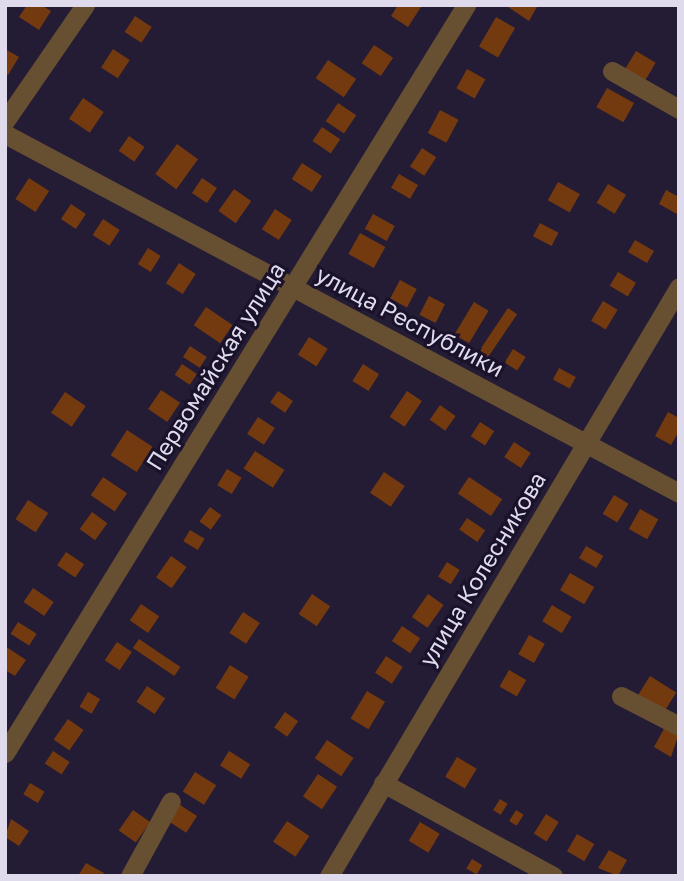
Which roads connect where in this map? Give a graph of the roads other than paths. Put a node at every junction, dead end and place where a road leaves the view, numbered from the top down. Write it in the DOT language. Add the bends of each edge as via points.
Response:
graph roads {
  1 [pos="85,5"];
  2 [pos="466,5"];
  3 [pos="612,71"];
  4 [pos="679,109"];
  5 [pos="5,121"];
  6 [pos="5,134"];
  7 [pos="293,286"];
  8 [pos="679,287"];
  9 [pos="585,442"];
  10 [pos="679,493"];
  11 [pos="621,696"];
  12 [pos="679,726"];
  13 [pos="5,753"];
  14 [pos="383,783"];
  15 [pos="171,801"];
  16 [pos="130,876"];
  17 [pos="328,876"];
  18 [pos="553,876"];
  1 -- 5 [label="street"];
  2 -- 7 [label="street, Первомайская улица"];
  3 -- 4 [label="street"];
  6 -- 7 [label="street, улица Республики"];
  7 -- 9 [label="street, улица Республики"];
  7 -- 13 [label="street, Первомайская улица"];
  8 -- 9 [label="street, улица Колесникова"];
  9 -- 10 [label="street, улица Республики"];
  9 -- 14 [label="street, улица Колесникова"];
  11 -- 12 [label="street"];
  14 -- 17 [label="street, улица Колесникова"];
  14 -- 18 [label="street"];
  15 -- 16 [label="street"];
}
